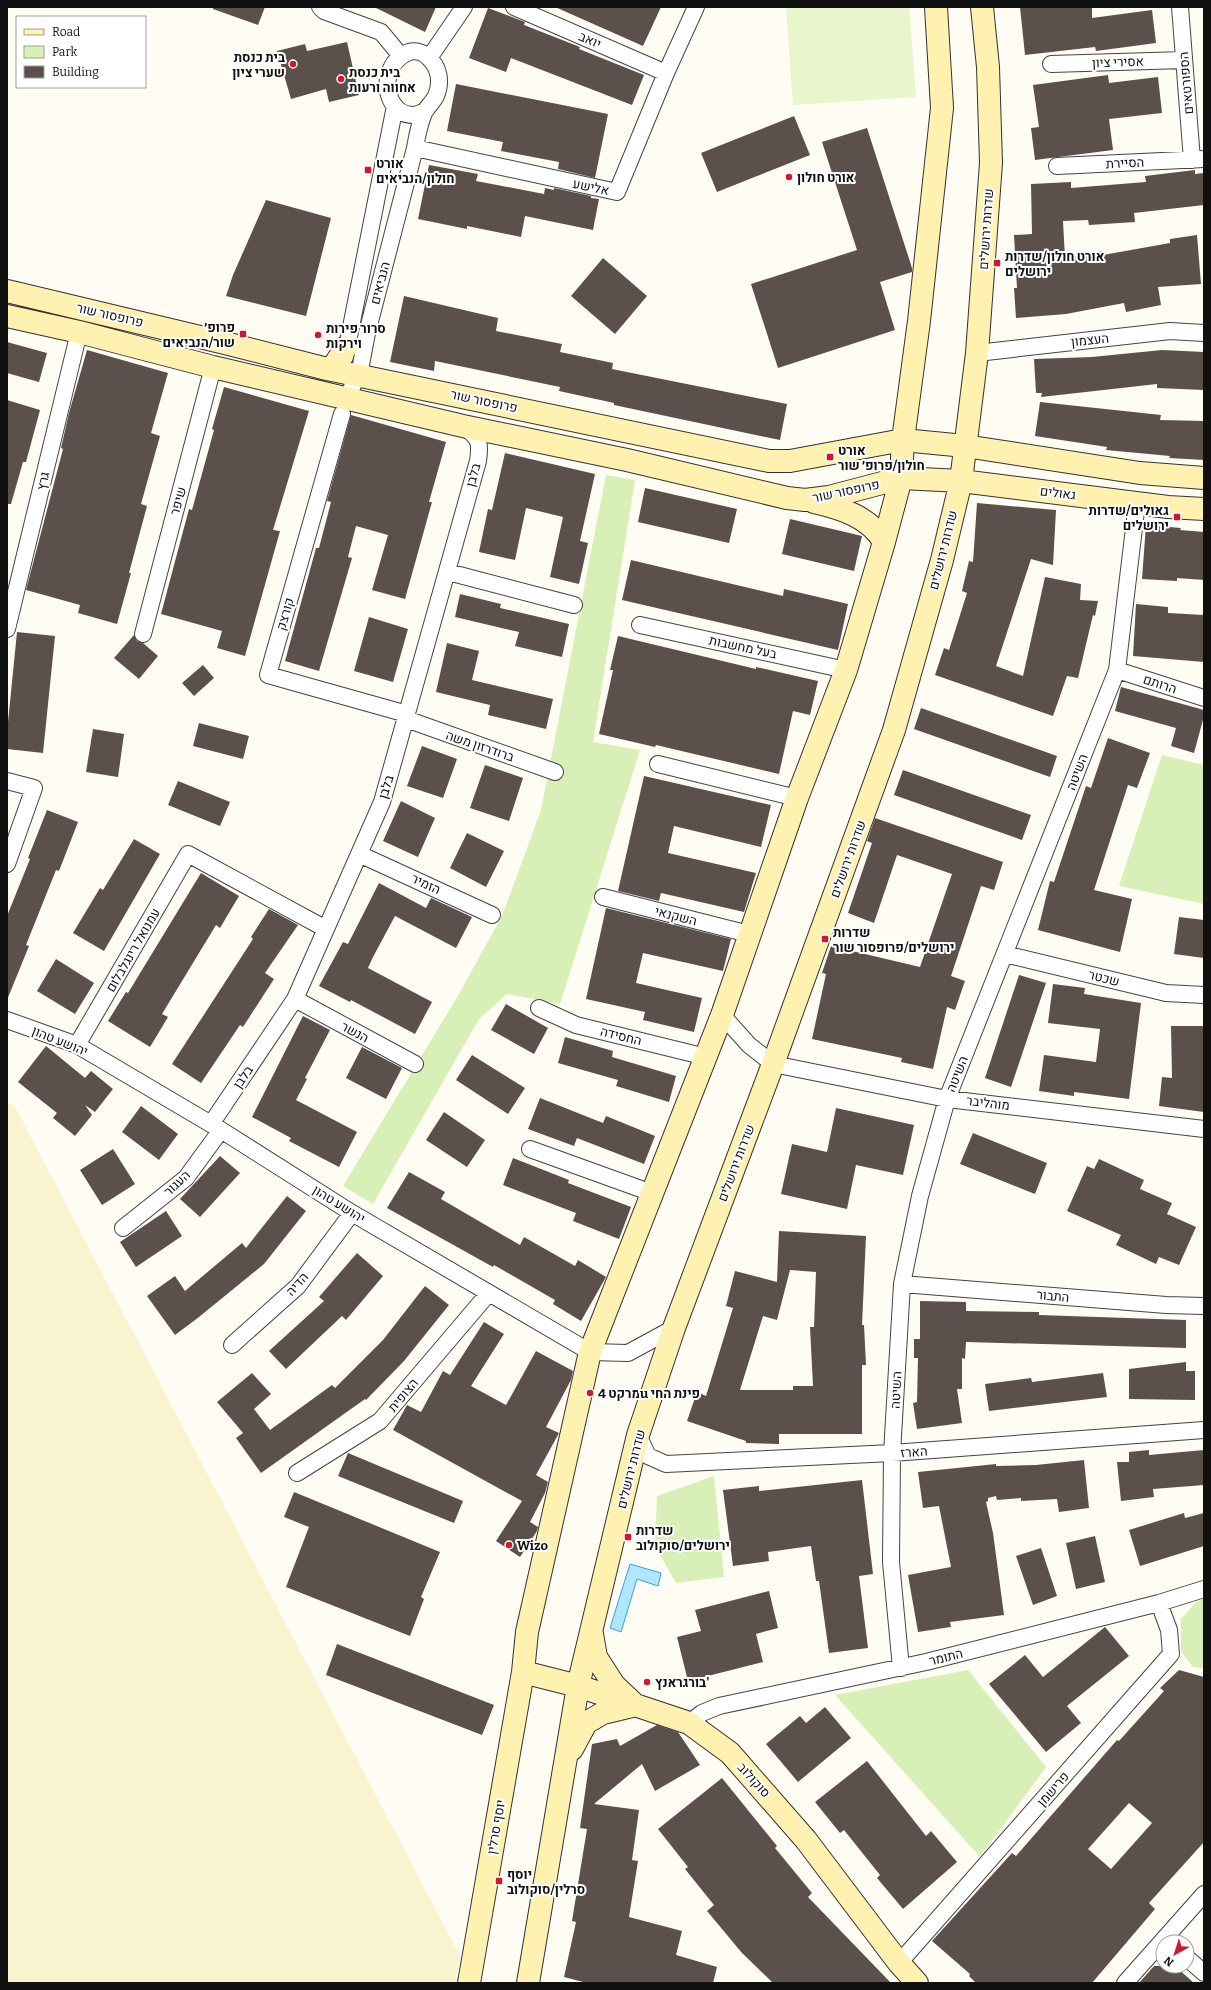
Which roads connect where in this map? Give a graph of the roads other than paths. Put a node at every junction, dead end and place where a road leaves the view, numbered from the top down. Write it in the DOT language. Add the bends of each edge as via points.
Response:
graph roads {
  1 [pos="320,7"];
  2 [pos="464,7"];
  3 [pos="514,7"];
  4 [pos="696,7"];
  5 [pos="936,7"];
  6 [pos="982,7"];
  7 [pos="1180,7"];
  8 [pos="401,56"];
  9 [pos="429,58"];
  10 [pos="1184,60"];
  11 [pos="1051,64"];
  12 [pos="666,73"];
  13 [pos="395,106"];
  14 [pos="425,111"];
  15 [pos="415,148"];
  16 [pos="1198,159"];
  17 [pos="1057,166"];
  18 [pos="7,291"];
  19 [pos="7,316"];
  20 [pos="79,332"];
  21 [pos="1204,333"];
  22 [pos="346,347"];
  23 [pos="977,353"];
  24 [pos="214,367"];
  25 [pos="343,372"];
  26 [pos="344,406"];
  27 [pos="463,426"];
  28 [pos="903,440"];
  29 [pos="965,446"];
  30 [pos="901,478"];
  31 [pos="1204,478"];
  32 [pos="961,481"];
  33 [pos="805,500"];
  34 [pos="1137,503"];
  35 [pos="1204,510"];
  36 [pos="884,542"];
  37 [pos="448,572"];
  38 [pos="574,605"];
  39 [pos="640,625"];
  40 [pos="7,629"];
  41 [pos="143,634"];
  42 [pos="846,670"];
  43 [pos="1117,670"];
  44 [pos="1204,698"];
  45 [pos="407,717"];
  46 [pos="658,764"];
  47 [pos="555,772"];
  48 [pos="7,781"];
  49 [pos="797,798"];
  50 [pos="359,854"];
  51 [pos="7,864"];
  52 [pos="603,897"];
  53 [pos="492,915"];
  54 [pos="326,928"];
  55 [pos="749,934"];
  56 [pos="1005,954"];
  57 [pos="1204,995"];
  58 [pos="295,999"];
  59 [pos="540,1008"];
  60 [pos="722,1015"];
  61 [pos="7,1020"];
  62 [pos="78,1045"];
  63 [pos="706,1057"];
  64 [pos="415,1064"];
  65 [pos="774,1064"];
  66 [pos="947,1098"];
  67 [pos="216,1127"];
  68 [pos="1204,1129"];
  69 [pos="530,1149"];
  70 [pos="652,1193"];
  71 [pos="352,1212"];
  72 [pos="123,1228"];
  73 [pos="902,1284"];
  74 [pos="488,1294"];
  75 [pos="1204,1306"];
  76 [pos="674,1328"];
  77 [pos="232,1345"];
  78 [pos="590,1352"];
  79 [pos="1204,1430"];
  80 [pos="638,1435"];
  81 [pos="892,1453"];
  82 [pos="297,1473"];
  83 [pos="1204,1589"];
  84 [pos="1159,1603"];
  85 [pos="592,1629"];
  86 [pos="901,1668"];
  87 [pos="523,1672"];
  88 [pos="578,1686"];
  89 [pos="636,1705"];
  90 [pos="689,1723"];
  91 [pos="564,1762"];
  92 [pos="1204,1894"];
  93 [pos="1171,1934"];
  94 [pos="1155,1952"];
  95 [pos="899,1963"];
  96 [pos="1195,1965"];
  97 [pos="1204,1973"];
  98 [pos="469,1983"];
  99 [pos="528,1983"];
  100 [pos="917,1983"];
  101 [pos="1125,1983"];
  1 -- 8 [label="street" via="324,11 381,32"];
  2 -- 9 [label="street"];
  3 -- 12 [label="street, יואב"];
  4 -- 12 [label="street, אלישע"];
  5 -- 28 [label="main road" via="942,108 919,322"];
  6 -- 23 [label="main road, שדרות ירושלים" via="988,67 991,163"];
  7 -- 10 [label="street, הספורטאים"];
  8 -- 9 [label="street" via="413,51 425,54"];
  8 -- 13 [label="street" via="394,63 387,85 388,94"];
  9 -- 14 [label="street" via="435,64 439,85 436,96"];
  10 -- 11 [label="street, אסירי ציון"];
  10 -- 16 [label="street, הספורטאים"];
  12 -- 15 [label="street, אלישע" via="617,192"];
  13 -- 14 [label="street" via="405,113 414,115"];
  13 -- 22 [label="street, הנביאים"];
  14 -- 15 [label="street, הנביאים" via="418,128"];
  15 -- 25 [label="street, הנביאים" via="367,333"];
  16 -- 17 [label="street, הסיירת"];
  18 -- 25 [label="main road, פרופסור שור"];
  19 -- 20 [label="main road, פרופסור שור"];
  20 -- 24 [label="main road, פרופסור שור"];
  20 -- 40 [label="street, גרץ"];
  21 -- 23 [label="street, העצמון" via="1170,331"];
  22 -- 25 [label="main road" via="333,367"];
  23 -- 29 [label="main road, שדרות ירושלים"];
  24 -- 26 [label="main road, פרופסור שור"];
  24 -- 41 [label="street, שיפר"];
  25 -- 26 [label="street, הנביאים"];
  25 -- 28 [label="main road, פרופסור שור" via="769,461 790,461"];
  26 -- 27 [label="main road, פרופסור שור"];
  26 -- 45 [label="street, קורצק" via="268,675"];
  27 -- 33 [label="main road, פרופסור שור"];
  27 -- 37 [label="street, בלבן" via="474,434 480,446"];
  28 -- 29 [label="main road, פרופסור שור"];
  28 -- 30 [label="main road"];
  29 -- 31 [label="main road" via="1140,473"];
  29 -- 32 [label="main road, שדרות ירושלים"];
  30 -- 32 [label="main road, פרופסור שור"];
  30 -- 33 [label="main road, פרופסור שור" via="829,497"];
  30 -- 36 [label="main road"];
  32 -- 34 [label="main road, גאולים"];
  32 -- 65 [label="main road, שדרות ירושלים" via="942,560 894,730"];
  33 -- 36 [label="main road" via="856,515 880,534"];
  34 -- 35 [label="main road, גאולים"];
  34 -- 43 [label="street, השיטה"];
  36 -- 42 [label="main road"];
  37 -- 38 [label="street"];
  37 -- 45 [label="street, בלבן"];
  39 -- 42 [label="street, בעל מחשבות"];
  42 -- 49 [label="main road"];
  43 -- 44 [label="street, הרותם"];
  43 -- 56 [label="street, השיטה"];
  45 -- 47 [label="street, ברודרזון משה"];
  45 -- 50 [label="street, בלבן" via="382,802"];
  46 -- 49 [label="street"];
  48 -- 51 [label="street" via="34,788"];
  49 -- 55 [label="main road"];
  50 -- 53 [label="street, הזמיר"];
  50 -- 54 [label="street, בלבן"];
  52 -- 55 [label="street, השקנאי"];
  54 -- 58 [label="street, בלבן"];
  54 -- 62 [label="street, עמנואל רינגלבלום" via="188,854"];
  55 -- 60 [label="main road"];
  56 -- 57 [label="street, שכטר" via="1166,993"];
  56 -- 66 [label="street, השיטה"];
  58 -- 64 [label="street, הנשר"];
  58 -- 67 [label="street, בלבן"];
  59 -- 63 [label="street, החסידה" via="576,1025"];
  60 -- 63 [label="main road"];
  60 -- 65 [label="street, מוהליבר" via="749,1045"];
  61 -- 62 [label="street, יהושע טהון"];
  62 -- 67 [label="street, יהושע טהון"];
  63 -- 70 [label="main road"];
  65 -- 66 [label="street, מוהליבר"];
  65 -- 76 [label="main road, שדרות ירושלים"];
  66 -- 68 [label="street, מוהליבר"];
  66 -- 73 [label="street, השיטה" via="920,1196"];
  67 -- 71 [label="street, יהושע טהון"];
  67 -- 72 [label="street, העגור" via="186,1178"];
  69 -- 70 [label="street"];
  70 -- 78 [label="main road"];
  71 -- 74 [label="street, יהושע טהון"];
  71 -- 77 [label="street, הדיה" via="298,1286"];
  73 -- 75 [label="street, התבור"];
  73 -- 81 [label="street, השיטה"];
  74 -- 78 [label="street, יהושע טהון"];
  74 -- 82 [label="street, הצופית" via="380,1421"];
  76 -- 78 [label="street, יהושע טהון" via="628,1353"];
  76 -- 80 [label="main road, שדרות ירושלים"];
  78 -- 87 [label="main road" via="527,1632"];
  79 -- 81 [label="street, הארז"];
  80 -- 81 [label="street, הארז" via="648,1456 666,1464"];
  80 -- 85 [label="main road, שדרות ירושלים"];
  81 -- 86 [label="street, השיטה" via="891,1562"];
  83 -- 84 [label="street, התומר"];
  84 -- 86 [label="street, התומר"];
  84 -- 95 [label="street, פרישמן" via="1169,1630 1171,1654"];
  85 -- 88 [label="main road, שדרות ירושלים"];
  85 -- 89 [label="main road" via="596,1657 614,1685"];
  86 -- 90 [label="street, התומר" via="719,1706 702,1713"];
  87 -- 88 [label="main road, סוקולוב"];
  87 -- 98 [label="main road, יוסף סרלין"];
  88 -- 89 [label="main road, סוקולוב"];
  88 -- 91 [label="main road"];
  89 -- 90 [label="main road, סוקולוב"];
  89 -- 91 [label="main road" via="603,1713 586,1723"];
  90 -- 95 [label="main road, סוקולוב" via="730,1753 806,1840"];
  91 -- 99 [label="main road"];
  92 -- 93 [label="street"];
  94 -- 101 [label="street"];
  95 -- 100 [label="main road, סוקולוב"];
  96 -- 97 [label="street"];
}
